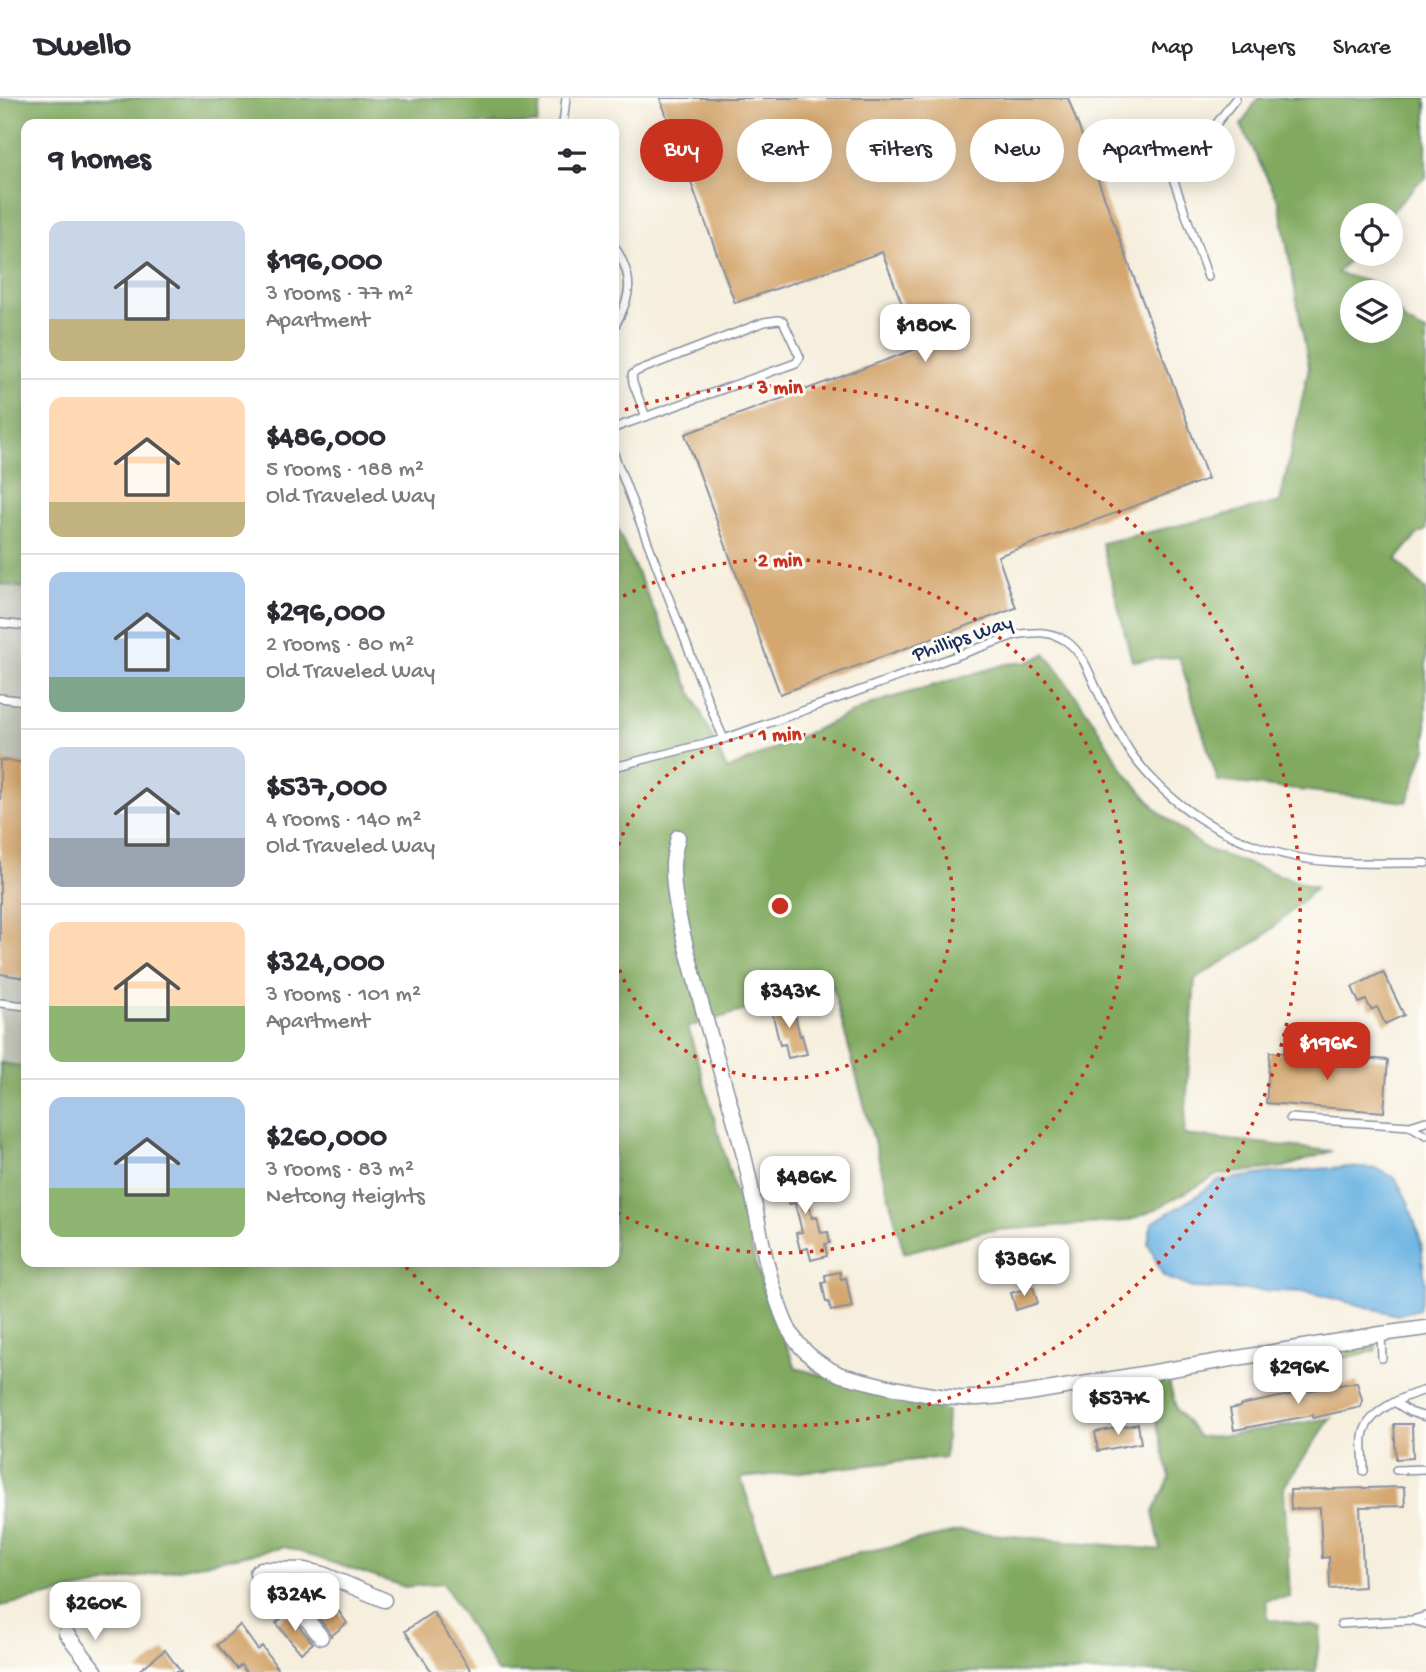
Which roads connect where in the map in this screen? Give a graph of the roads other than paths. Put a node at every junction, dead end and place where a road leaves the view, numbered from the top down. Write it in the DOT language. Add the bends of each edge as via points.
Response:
graph roads {
  1 [pos="566,98"];
  2 [pos="1236,98"];
  3 [pos="564,119"];
  4 [pos="1221,119"];
  5 [pos="1174,182"];
  6 [pos="619,255"];
  7 [pos="1208,277"];
  8 [pos="619,318"];
  9 [pos="646,417"];
  10 [pos="619,426"];
  11 [pos="619,467"];
  12 [pos="0,623"];
  13 [pos="21,625"];
  14 [pos="0,698"];
  15 [pos="21,700"];
  16 [pos="724,739"];
  17 [pos="619,766"];
  18 [pos="678,836"];
  19 [pos="1426,863"];
  20 [pos="0,1003"];
  21 [pos="21,1005"];
  22 [pos="1290,1118"];
  23 [pos="1426,1121"];
  24 [pos="1410,1126"];
  25 [pos="1426,1135"];
  26 [pos="1426,1328"];
  27 [pos="1381,1334"];
  28 [pos="1277,1352"];
  29 [pos="1382,1358"];
  30 [pos="1282,1377"];
  31 [pos="1426,1390"];
  32 [pos="1396,1403"];
  33 [pos="1426,1417"];
  34 [pos="1426,1469"];
  35 [pos="1396,1470"];
  36 [pos="1364,1471"];
  37 [pos="384,1600"];
  38 [pos="1426,1616"];
  39 [pos="1412,1620"];
  40 [pos="1340,1623"];
  41 [pos="1426,1624"];
  42 [pos="66,1633"];
  43 [pos="321,1637"];
  44 [pos="96,1672"];
  1 -- 3 [label="lane"];
  2 -- 4 [label="lane"];
  5 -- 7 [label="lane"];
  6 -- 8 [label="lane" via="629,283"];
  9 -- 9 [label="lane" via="796,363 800,357 783,321 764,322 637,371 633,383"];
  9 -- 10 [label="lane"];
  11 -- 16 [label="lane"];
  12 -- 13 [label="lane"];
  14 -- 15 [label="lane"];
  16 -- 17 [label="lane, Phillips Way"];
  16 -- 19 [label="lane, Phillips Way" via="1015,635 1046,633 1068,642 1079,653 1132,755 1153,780 1196,816 1248,843 1299,857"];
  18 -- 28 [label="street" via="673,862 676,901 768,1264 788,1328 811,1356 841,1375 922,1393 978,1398"];
  20 -- 21 [label="lane"];
  22 -- 24 [label="lane"];
  23 -- 24 [label="lane"];
  24 -- 25 [label="lane"];
  26 -- 27 [label="street"];
  27 -- 28 [label="street"];
  27 -- 29 [label="lane"];
  28 -- 30 [label="lane"];
  31 -- 32 [label="lane"];
  32 -- 33 [label="lane"];
  32 -- 36 [label="lane" via="1378,1412 1366,1428"];
  34 -- 35 [label="lane"];
  37 -- 43 [label="street" via="323,1574 261,1569 259,1579 294,1606"];
  38 -- 39 [label="lane"];
  39 -- 40 [label="lane"];
  39 -- 41 [label="lane"];
  42 -- 44 [label="street"];
}
